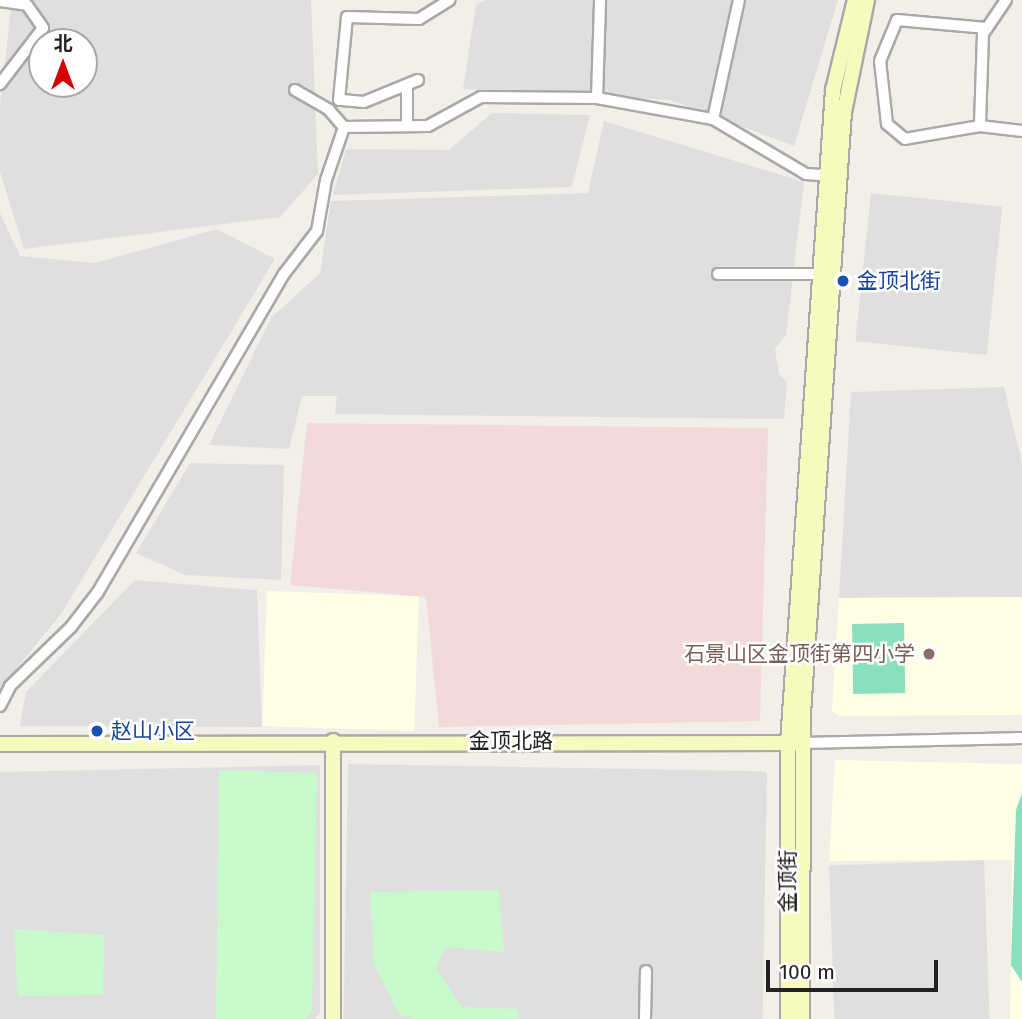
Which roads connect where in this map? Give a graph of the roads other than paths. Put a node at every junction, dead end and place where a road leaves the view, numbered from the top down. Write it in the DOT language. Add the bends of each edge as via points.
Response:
graph roads {
  1 [pos="450,0"];
  2 [pos="600,0"];
  3 [pos="739,0"];
  4 [pos="855,0"];
  5 [pos="867,0"];
  6 [pos="1006,0"];
  7 [pos="0,1"];
  8 [pos="987,28"];
  9 [pos="418,80"];
  10 [pos="0,84"];
  11 [pos="407,85"];
  12 [pos="295,90"];
  13 [pos="597,98"];
  14 [pos="713,119"];
  15 [pos="407,126"];
  16 [pos="981,126"];
  17 [pos="344,128"];
  18 [pos="1022,131"];
  19 [pos="832,176"];
  20 [pos="718,274"];
  21 [pos="819,274"];
  22 [pos="0,706"];
  23 [pos="1022,738"];
  24 [pos="333,741"];
  25 [pos="795,743"];
  26 [pos="0,744"];
  27 [pos="646,971"];
  28 [pos="333,1019"];
  29 [pos="645,1019"];
  30 [pos="788,1019"];
  31 [pos="802,1019"];
  1 -- 11 [label="street" via="419,19 347,17 339,100 365,102"];
  2 -- 13 [label="street"];
  3 -- 14 [label="street"];
  4 -- 19 [label="main road" via="833,90"];
  5 -- 19 [label="main road"];
  6 -- 8 [label="street"];
  7 -- 10 [label="street" via="27,5 43,28"];
  8 -- 16 [label="street" via="983,34"];
  8 -- 16 [label="street" via="897,20 880,61 887,124 905,139"];
  9 -- 11 [label="street"];
  11 -- 15 [label="street"];
  12 -- 17 [label="street" via="329,110"];
  13 -- 14 [label="street"];
  13 -- 15 [label="street" via="481,97 428,126"];
  14 -- 19 [label="street" via="806,174"];
  15 -- 17 [label="street"];
  16 -- 18 [label="street"];
  17 -- 22 [label="street" via="326,180 317,231 284,274 98,593 71,628 10,685"];
  19 -- 21 [label="main road"];
  19 -- 25 [label="main road"];
  20 -- 21 [label="street"];
  21 -- 25 [label="main road"];
  23 -- 25 [label="street, 金顶北路"];
  24 -- 25 [label="main road, 金顶北路"];
  24 -- 26 [label="main road, 金顶北路"];
  24 -- 28 [label="main road"];
  25 -- 30 [label="main road, 金顶街"];
  25 -- 31 [label="main road, 金顶街"];
  27 -- 29 [label="street"];
}
